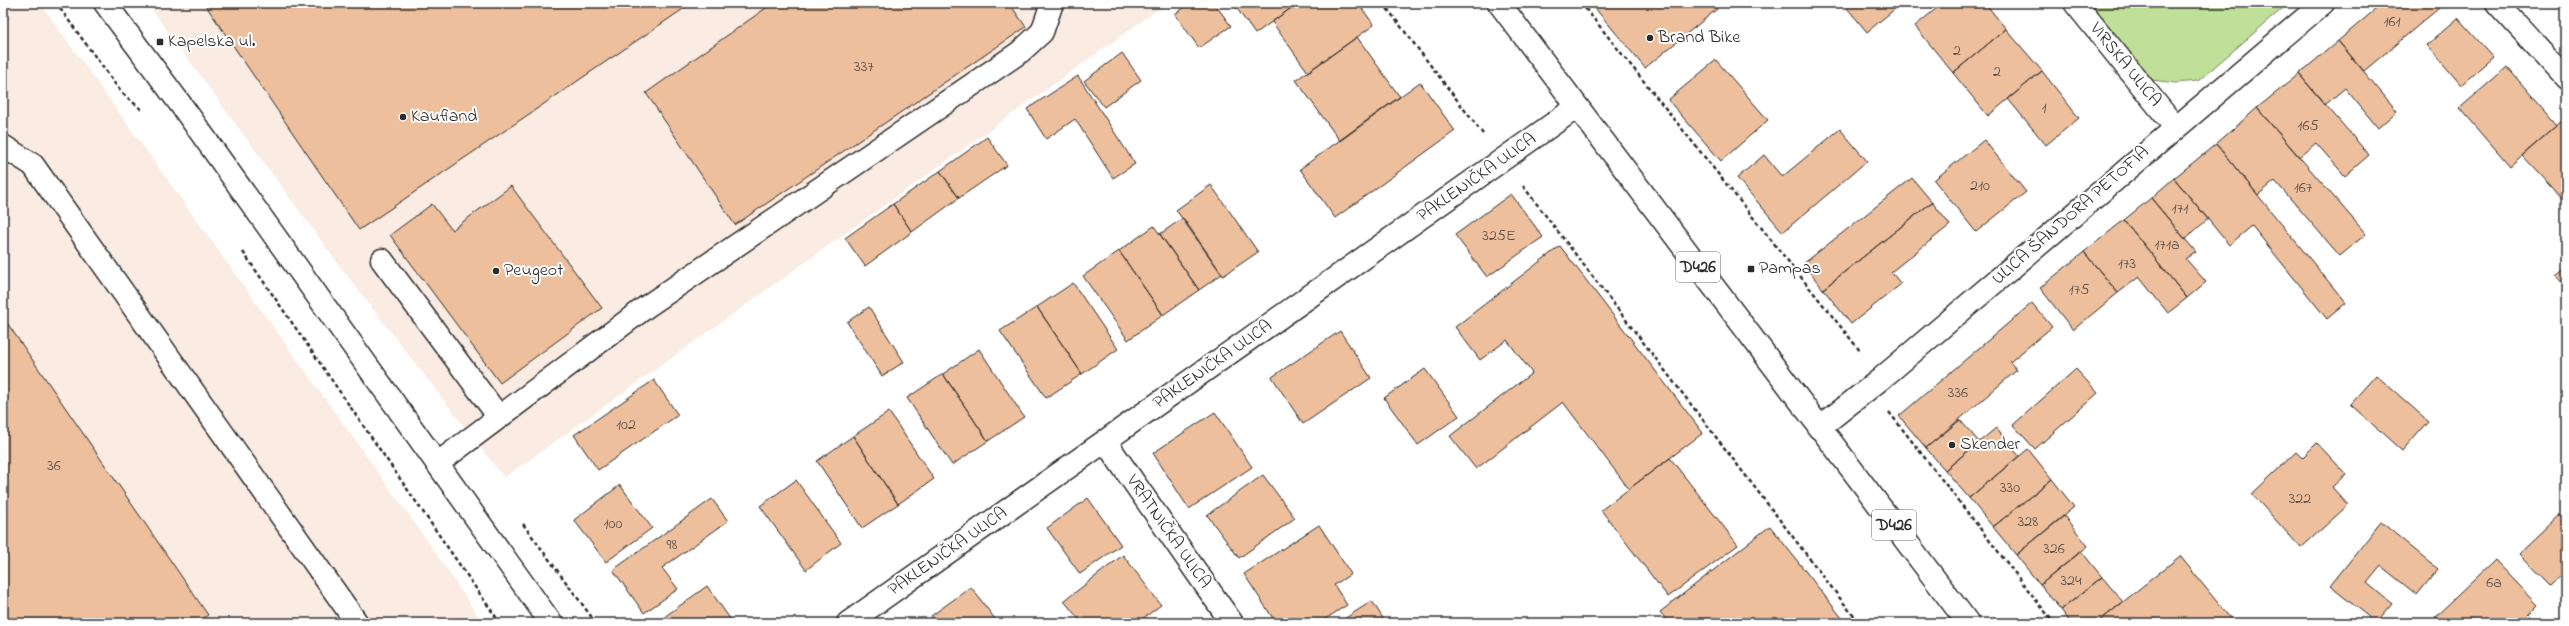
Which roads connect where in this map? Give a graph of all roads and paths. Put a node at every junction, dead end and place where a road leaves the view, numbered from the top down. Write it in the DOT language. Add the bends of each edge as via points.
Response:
graph roads {
  1 [pos="56,3"];
  2 [pos="105,3"];
  3 [pos="1052,3"];
  4 [pos="1383,3"];
  5 [pos="1499,3"];
  6 [pos="1582,3"];
  7 [pos="2074,3"];
  8 [pos="2323,3"];
  9 [pos="2497,3"];
  10 [pos="2566,78"];
  11 [pos="1577,107"];
  12 [pos="143,111"];
  13 [pos="2175,127"];
  14 [pos="3,146"];
  15 [pos="1503,160"];
  16 [pos="239,246"];
  17 [pos="382,260"];
  18 [pos="1882,378"];
  19 [pos="499,418"];
  20 [pos="1819,428"];
  21 [pos="1105,441"];
  22 [pos="438,463"];
  23 [pos="357,623"];
  24 [pos="500,623"];
  25 [pos="551,623"];
  26 [pos="848,623"];
  27 [pos="1232,623"];
  28 [pos="1859,623"];
  29 [pos="1968,623"];
  30 [pos="2054,623"];
  1 -- 12 [label="path" via="121,92"];
  2 -- 22 [label="street"];
  3 -- 19 [label="street" via="1042,32 1020,52 646,307"];
  4 -- 15 [label="path"];
  5 -- 11 [label="street, D426"];
  6 -- 18 [label="path"];
  7 -- 13 [label="street, VIRSKA ULICA"];
  8 -- 13 [label="street, ULICA ŠANDORA PETOFIA"];
  9 -- 10 [label="street"];
  11 -- 15 [label="street, PAKLENIČKA ULICA"];
  11 -- 20 [label="street, D426"];
  13 -- 18 [label="street, ULICA ŠANDORA PETOFIA"];
  14 -- 23 [label="street" via="34,165"];
  15 -- 21 [label="street, PAKLENIČKA ULICA"];
  15 -- 28 [label="path"];
  16 -- 24 [label="path"];
  17 -- 19 [label="street"];
  18 -- 20 [label="street, ULICA ŠANDORA PETOFIA"];
  18 -- 30 [label="path" via="1902,403 1889,412"];
  19 -- 22 [label="street"];
  20 -- 29 [label="street, D426"];
  21 -- 26 [label="street, PAKLENIČKA ULICA"];
  21 -- 27 [label="street, VRATNIČKA ULICA"];
  22 -- 25 [label="street"];
}
